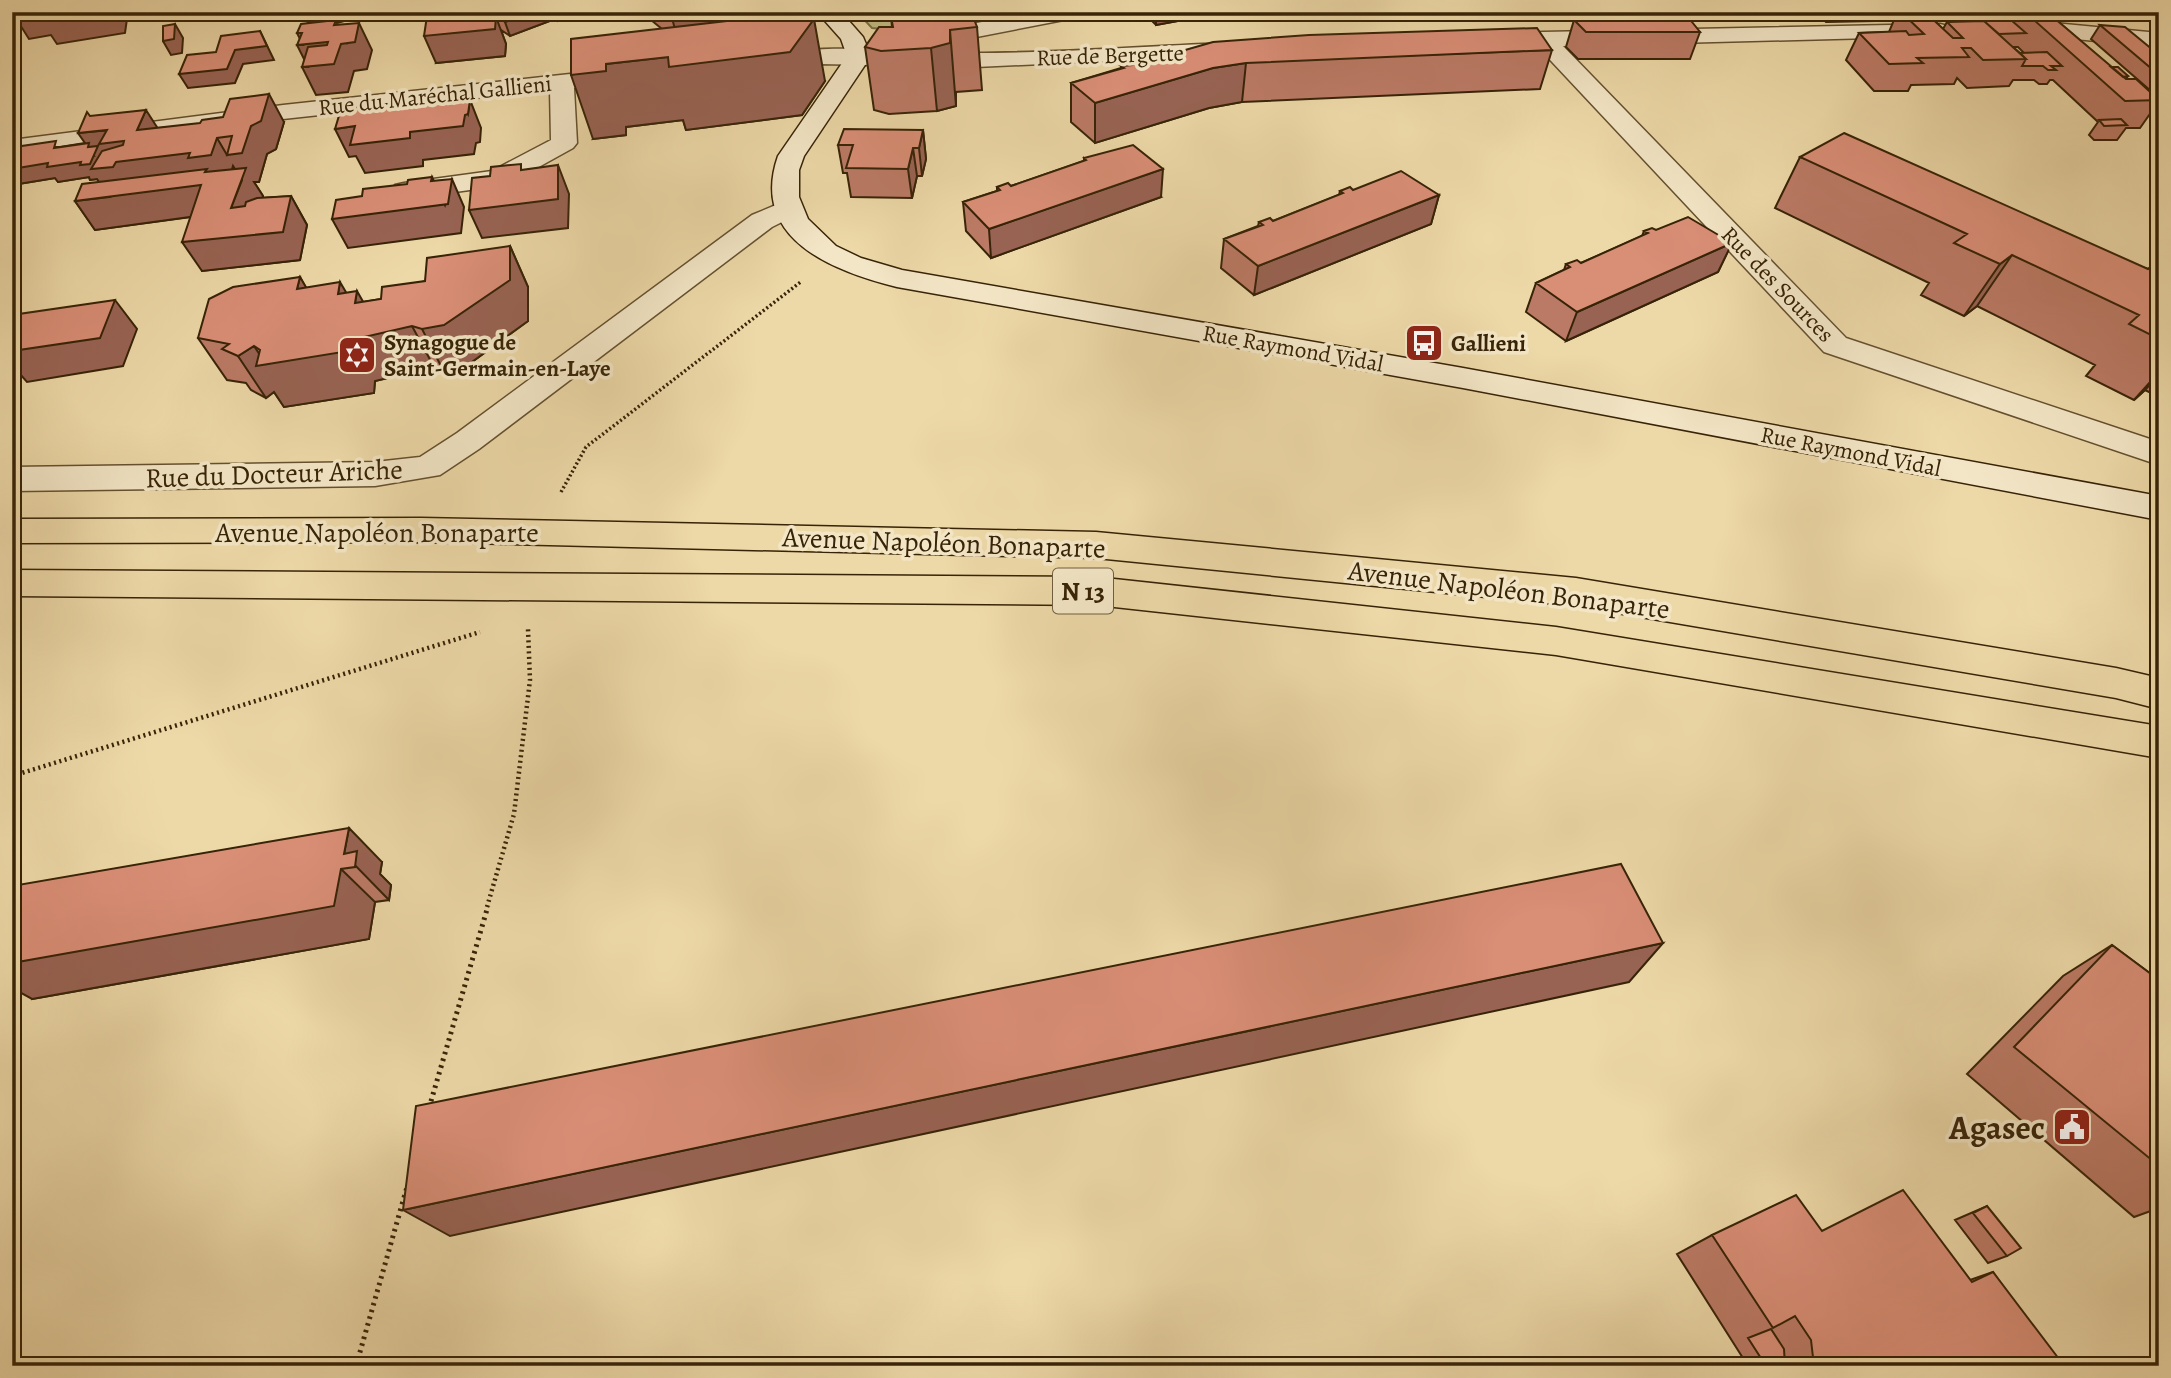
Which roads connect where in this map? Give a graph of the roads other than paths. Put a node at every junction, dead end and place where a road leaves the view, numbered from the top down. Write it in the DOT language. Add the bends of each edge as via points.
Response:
graph roads {
  1 [pos="828,12"];
  2 [pos="1069,12"];
  3 [pos="1974,24"];
  4 [pos="1543,39"];
  5 [pos="2159,40"];
  6 [pos="1474,41"];
  7 [pos="1253,49"];
  8 [pos="859,56"];
  9 [pos="752,63"];
  10 [pos="643,73"];
  11 [pos="562,80"];
  12 [pos="12,148"];
  13 [pos="392,193"];
  14 [pos="788,208"];
  15 [pos="2159,454"];
  16 [pos="12,479"];
  17 [pos="2159,508"];
  18 [pos="12,531"];
  19 [pos="12,583"];
  20 [pos="2159,694"];
  21 [pos="2151,740"];
  1 -- 8 [label="street" via="852,37"];
  2 -- 8 [label="street"];
  3 -- 4 [label="street"];
  3 -- 5 [label="street"];
  4 -- 6 [label="street"];
  4 -- 15 [label="street, Rue des Sources" via="1835,345"];
  7 -- 8 [label="street, Rue de Bergette" via="976,60"];
  8 -- 9 [label="street"];
  8 -- 14 [label="street, Rue Raymond Vidal" via="791,156 782,190"];
  10 -- 11 [label="street, Rue du Maréchal Gallieni"];
  11 -- 12 [label="street, Rue du Maréchal Gallieni"];
  11 -- 13 [label="street" via="564,143 499,178"];
  14 -- 16 [label="street, Rue du Docteur Ariche" via="762,221 429,467 375,474"];
  14 -- 17 [label="street, Rue Raymond Vidal" via="807,235 835,256 897,278 1463,377"];
  18 -- 20 [label="main road, Avenue Napoléon Bonaparte / N 13" via="421,530 1096,545 1576,592"];
  19 -- 21 [label="main road, Avenue Napoléon Bonaparte / N 13" via="1096,591 1556,641"];
}
